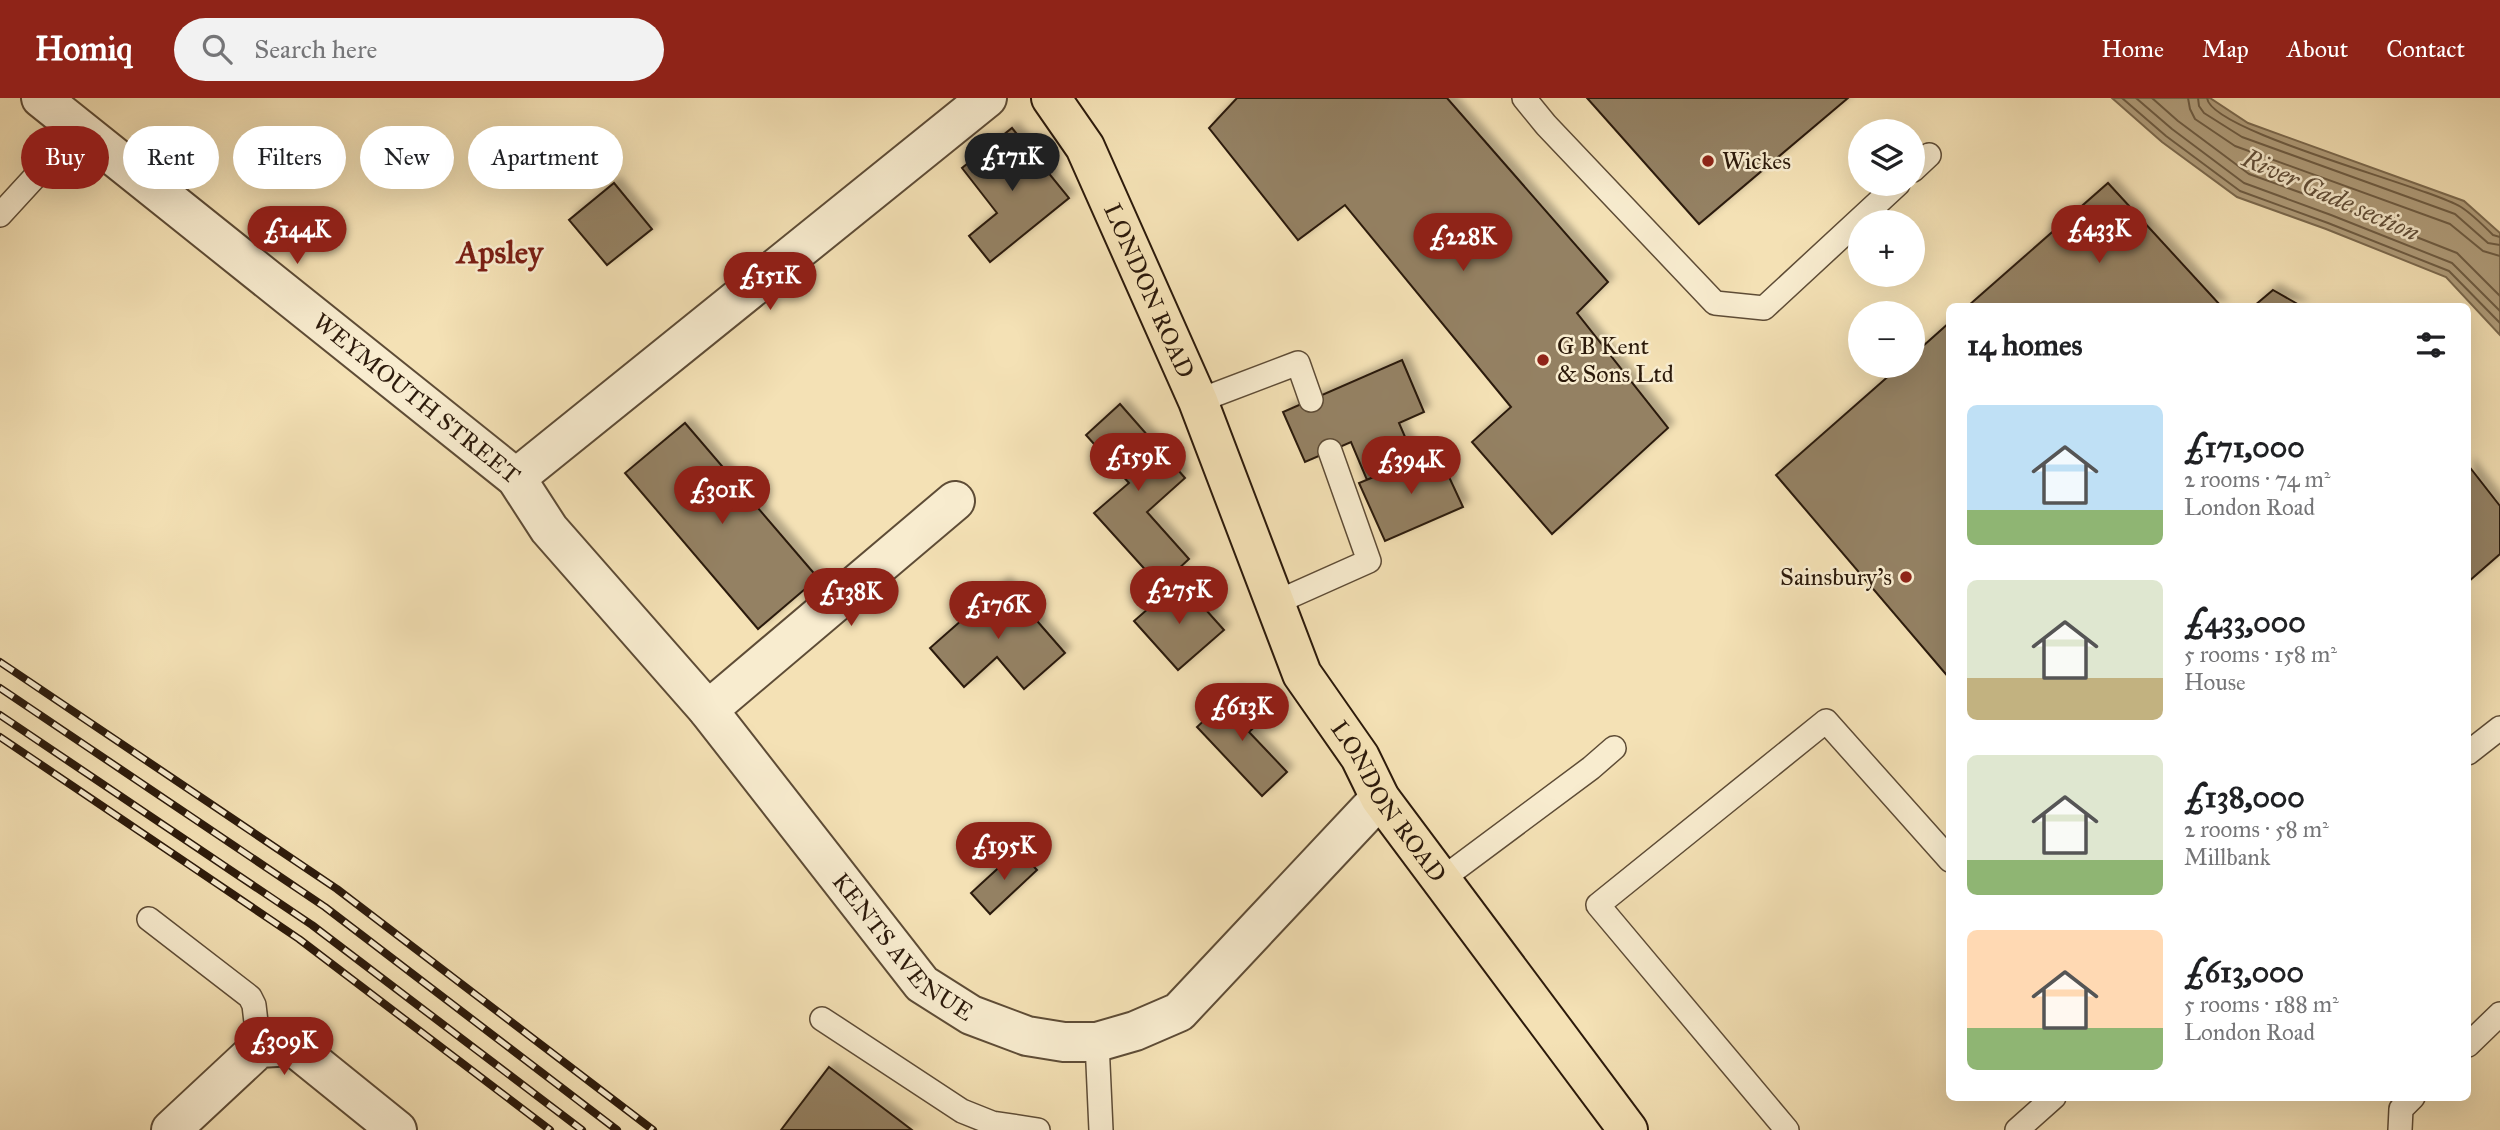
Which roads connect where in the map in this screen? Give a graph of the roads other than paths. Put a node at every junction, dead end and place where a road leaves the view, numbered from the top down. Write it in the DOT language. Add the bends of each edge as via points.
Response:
graph roads {
  1 [pos="41,98"];
  2 [pos="987,98"];
  3 [pos="1051,98"];
  4 [pos="1524,98"];
  5 [pos="73,126"];
  6 [pos="109,155"];
  7 [pos="24,189"];
  8 [pos="1885,196"];
  9 [pos="0,215"];
  10 [pos="1198,401"];
  11 [pos="1311,401"];
  12 [pos="1330,451"];
  13 [pos="516,478"];
  14 [pos="955,501"];
  15 [pos="1275,603"];
  16 [pos="708,710"];
  17 [pos="2500,728"];
  18 [pos="1614,748"];
  19 [pos="2471,751"];
  20 [pos="1380,798"];
  21 [pos="1946,856"];
  22 [pos="1442,879"];
  23 [pos="149,919"];
  24 [pos="2500,1014"];
  25 [pos="822,1019"];
  26 [pos="1097,1042"];
  27 [pos="2471,1042"];
  28 [pos="259,1048"];
  29 [pos="2050,1101"];
  30 [pos="2409,1101"];
  31 [pos="171,1130"];
  32 [pos="397,1130"];
  33 [pos="1038,1130"];
  34 [pos="1101,1130"];
  35 [pos="1628,1130"];
  36 [pos="1787,1130"];
  37 [pos="2017,1130"];
  38 [pos="2400,1130"];
  1 -- 5 [label="street, WEYMOUTH STREET"];
  2 -- 13 [label="street, WEYMOUTH STREET"];
  3 -- 10 [label="main road, LONDON ROAD" via="1085,147"];
  4 -- 8 [label="lane" via="1715,303 1764,308"];
  6 -- 13 [label="street, WEYMOUTH STREET"];
  7 -- 9 [label="lane"];
  10 -- 11 [label="lane" via="1298,363"];
  10 -- 15 [label="main road, LONDON ROAD"];
  12 -- 15 [label="lane" via="1369,561"];
  13 -- 16 [label="street, KENTS AVENUE" via="549,528"];
  14 -- 16 [label="street"];
  15 -- 20 [label="main road, LONDON ROAD" via="1302,674 1360,757"];
  16 -- 26 [label="street, KENTS AVENUE" via="922,984 971,1015 1027,1036"];
  17 -- 19 [label="lane"];
  18 -- 22 [label="lane"];
  20 -- 22 [label="main road, LONDON ROAD"];
  20 -- 26 [label="street, KENTS AVENUE" via="1179,1012"];
  21 -- 36 [label="lane" via="1826,721 1598,905"];
  22 -- 35 [label="main road, LONDON ROAD"];
  23 -- 28 [label="lane" via="250,997"];
  24 -- 27 [label="lane"];
  25 -- 33 [label="lane" via="962,1111 992,1123"];
  26 -- 34 [label="lane"];
  28 -- 31 [label="street"];
  28 -- 32 [label="street" via="293,1046"];
  29 -- 37 [label="lane"];
  30 -- 38 [label="lane" via="2401,1109"];
}
